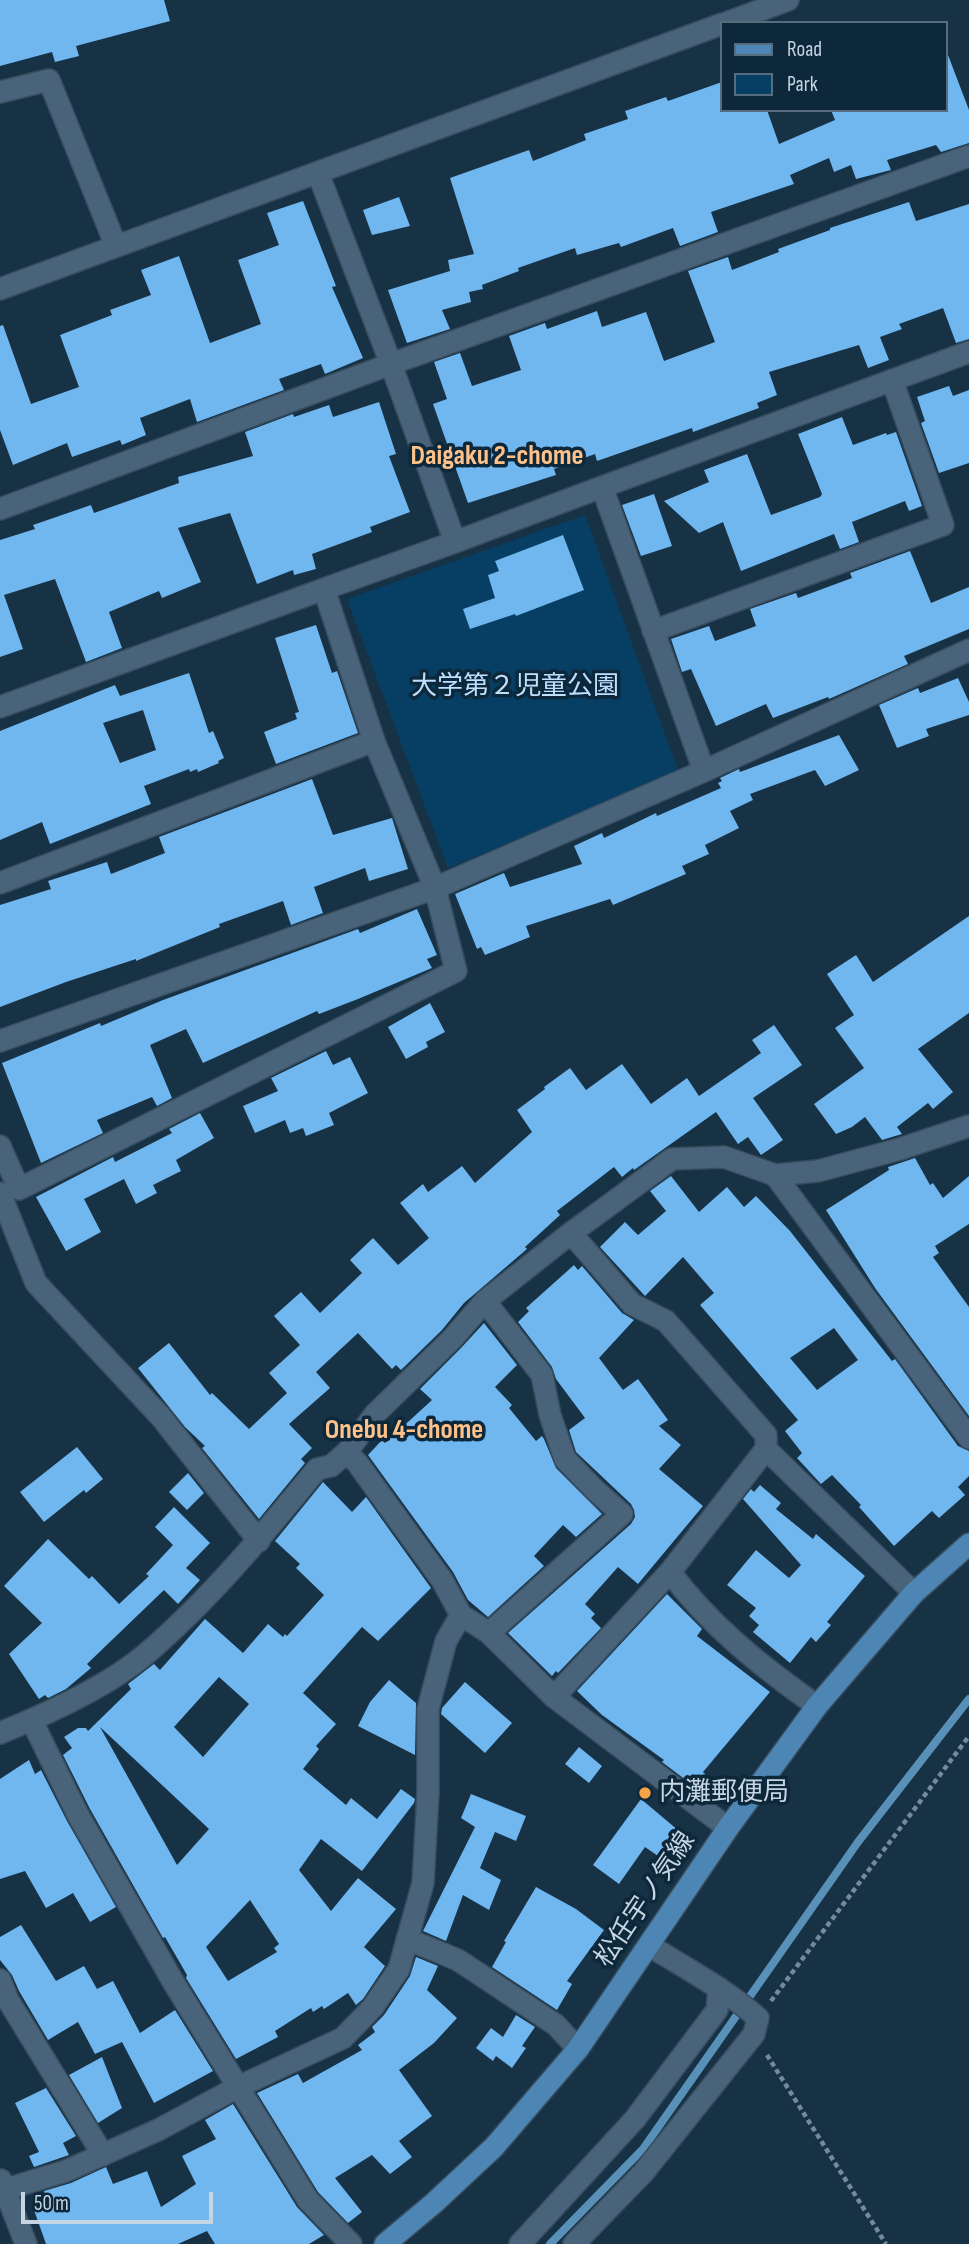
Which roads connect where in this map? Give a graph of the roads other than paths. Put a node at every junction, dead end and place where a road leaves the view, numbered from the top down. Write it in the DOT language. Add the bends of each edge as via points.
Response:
graph roads {
  1 [pos="788,0"];
  2 [pos="730,21"];
  3 [pos="720,24"];
  4 [pos="0,92"];
  5 [pos="969,156"];
  6 [pos="318,173"];
  7 [pos="116,246"];
  8 [pos="0,289"];
  9 [pos="969,352"];
  10 [pos="391,364"];
  11 [pos="892,380"];
  12 [pos="601,487"];
  13 [pos="0,509"];
  14 [pos="455,542"];
  15 [pos="324,589"];
  16 [pos="653,631"];
  17 [pos="969,650"];
  18 [pos="0,707"];
  19 [pos="374,741"];
  20 [pos="704,771"];
  21 [pos="0,884"];
  22 [pos="435,888"];
  23 [pos="0,1041"];
  24 [pos="969,1126"];
  25 [pos="0,1146"];
  26 [pos="775,1175"];
  27 [pos="0,1193"];
  28 [pos="571,1233"];
  29 [pos="485,1301"];
  30 [pos="969,1438"];
  31 [pos="766,1450"];
  32 [pos="347,1452"];
  33 [pos="259,1541"];
  34 [pos="969,1544"];
  35 [pos="670,1572"];
  36 [pos="914,1593"];
  37 [pos="461,1615"];
  38 [pos="489,1633"];
  39 [pos="554,1696"];
  40 [pos="817,1706"];
  41 [pos="32,1721"];
  42 [pos="0,1733"];
  43 [pos="728,1828"];
  44 [pos="407,1939"];
  45 [pos="650,1946"];
  46 [pos="0,1980"];
  47 [pos="725,1992"];
  48 [pos="578,2049"];
  49 [pos="238,2087"];
  50 [pos="103,2155"];
  51 [pos="2,2186"];
  52 [pos="26,2244"];
  53 [pos="351,2244"];
  54 [pos="385,2244"];
  55 [pos="520,2244"];
  56 [pos="575,2244"];
  1 -- 2 [label="street"];
  3 -- 6 [label="street"];
  4 -- 7 [label="street" via="48,80"];
  5 -- 10 [label="street"];
  6 -- 7 [label="street"];
  6 -- 10 [label="street"];
  7 -- 8 [label="street"];
  9 -- 11 [label="street"];
  10 -- 13 [label="street"];
  10 -- 14 [label="street"];
  11 -- 12 [label="street"];
  11 -- 16 [label="street" via="943,526"];
  12 -- 14 [label="street"];
  12 -- 16 [label="street"];
  14 -- 15 [label="street"];
  15 -- 18 [label="street"];
  15 -- 19 [label="street"];
  16 -- 20 [label="street"];
  17 -- 20 [label="street"];
  19 -- 21 [label="street"];
  19 -- 22 [label="street"];
  20 -- 22 [label="street"];
  22 -- 23 [label="street"];
  22 -- 25 [label="street" via="456,971 19,1189"];
  24 -- 26 [label="street" via="818,1171"];
  26 -- 28 [label="street" via="724,1157 671,1158"];
  26 -- 30 [label="street"];
  27 -- 33 [label="street" via="36,1283 161,1417"];
  28 -- 29 [label="street"];
  28 -- 31 [label="street" via="632,1304 666,1321 766,1435"];
  29 -- 32 [label="street" via="375,1413"];
  29 -- 38 [label="street" via="542,1375 565,1459 622,1514"];
  31 -- 35 [label="street"];
  31 -- 36 [label="street"];
  32 -- 33 [label="street" via="331,1466 317,1469"];
  32 -- 37 [label="street" via="442,1580"];
  33 -- 41 [label="street" via="144,1656"];
  34 -- 36 [label="main road, 松任宇ノ気線"];
  35 -- 39 [label="street"];
  35 -- 40 [label="street" via="691,1601 729,1638"];
  36 -- 40 [label="main road, 松任宇ノ気線"];
  37 -- 38 [label="street"];
  37 -- 44 [label="street" via="446,1641 428,1709 423,1883"];
  38 -- 39 [label="street"];
  39 -- 43 [label="street"];
  40 -- 43 [label="main road, 松任宇ノ気線"];
  41 -- 42 [label="street"];
  41 -- 49 [label="street" via="78,1815"];
  43 -- 45 [label="main road, 松任宇ノ気線"];
  44 -- 48 [label="street" via="458,1960 556,2025"];
  44 -- 49 [label="street" via="399,1969 373,2007 343,2038"];
  45 -- 47 [label="street"];
  45 -- 48 [label="main road, 松任宇ノ気線"];
  46 -- 50 [label="street"];
  47 -- 55 [label="street" via="717,2010 635,2119"];
  47 -- 56 [label="street" via="754,2022 643,2173"];
  48 -- 54 [label="main road, 松任宇ノ気線" via="494,2147"];
  49 -- 50 [label="street"];
  49 -- 53 [label="street" via="308,2200"];
  50 -- 51 [label="street" via="66,2171"];
  51 -- 52 [label="street"];
}
